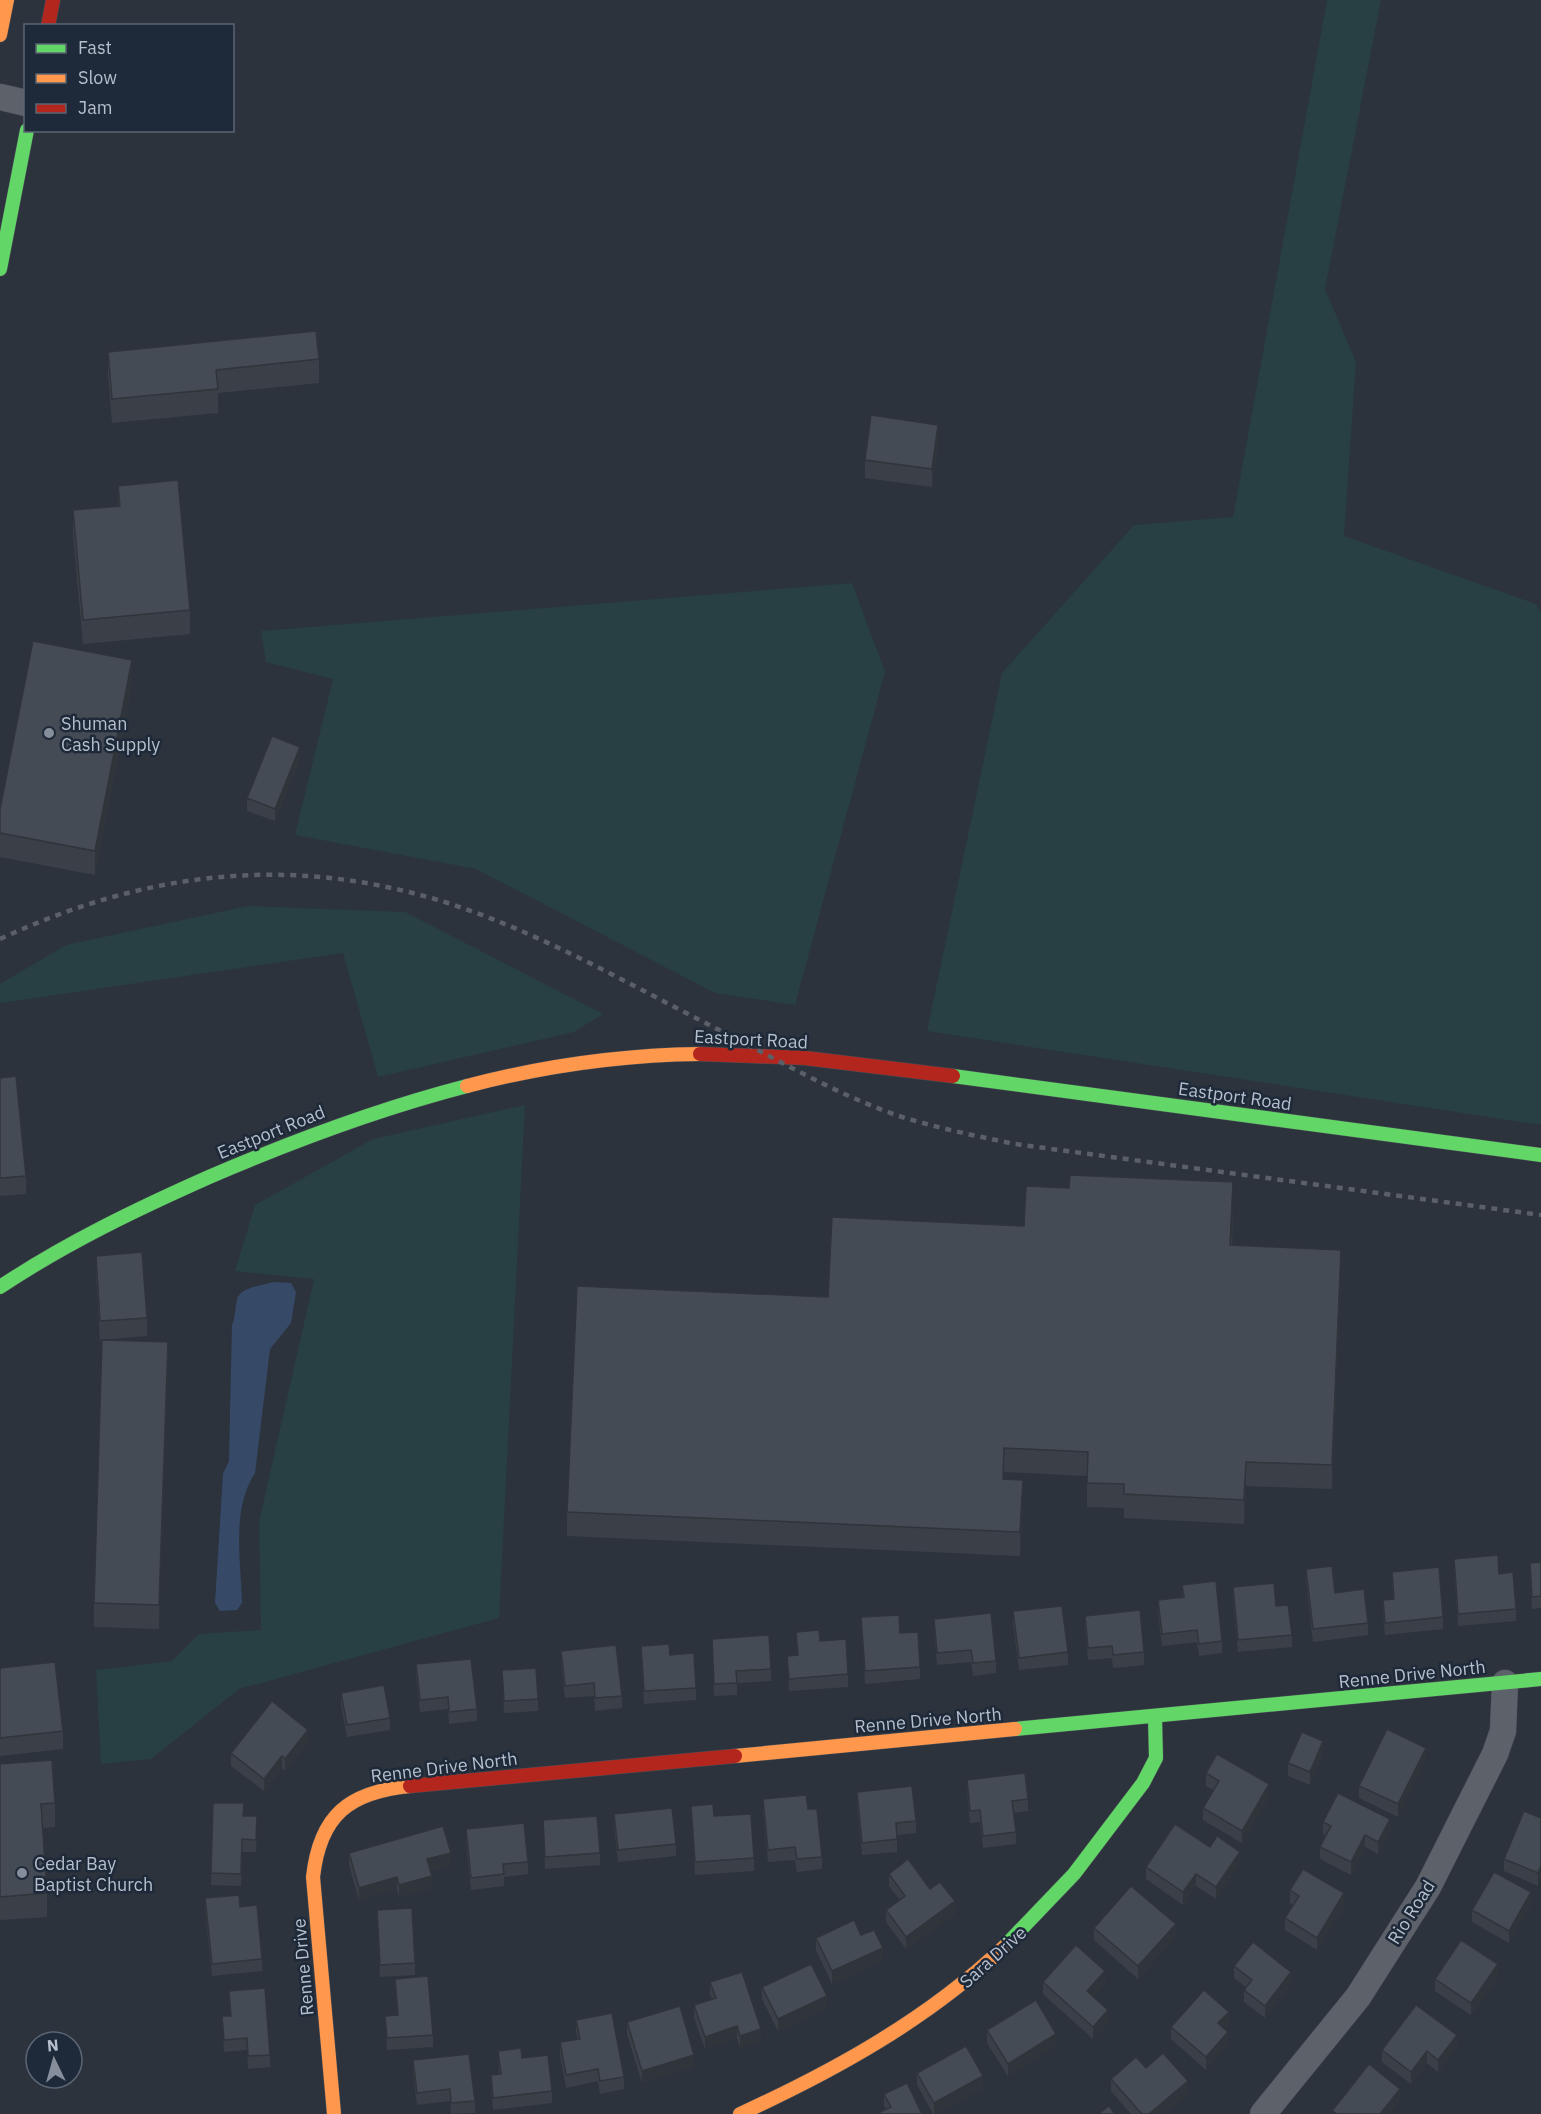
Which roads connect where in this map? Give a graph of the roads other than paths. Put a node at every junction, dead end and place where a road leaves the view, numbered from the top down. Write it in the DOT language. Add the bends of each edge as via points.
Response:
graph roads {
  1 [pos="7,0"];
  2 [pos="53,0"];
  3 [pos="48,24"];
  4 [pos="0,35"];
  5 [pos="0,97"];
  6 [pos="24,103"];
  7 [pos="27,132"];
  8 [pos="0,269"];
  9 [pos="1541,1155"];
  10 [pos="0,1287"];
  11 [pos="1541,1680"];
  12 [pos="1505,1683"];
  13 [pos="1155,1717"];
  14 [pos="329,1821"];
  15 [pos="326,2114"];
  16 [pos="334,2114"];
  17 [pos="740,2114"];
  18 [pos="1263,2114"];
  1 -- 4 [label="street"];
  2 -- 3 [label="street"];
  5 -- 6 [label="street"];
  7 -- 8 [label="street"];
  9 -- 10 [label="street, Eastport Road" via="845,1063 680,1054 620,1057 487,1080 345,1121 260,1154 114,1220 58,1249"];
  11 -- 12 [label="street, Renne Drive North"];
  12 -- 13 [label="street, Renne Drive North"];
  12 -- 18 [label="street, Rio Road" via="1503,1731 1495,1754 1428,1887 1358,1997"];
  13 -- 14 [label="street, Renne Drive North" via="394,1788 366,1793 345,1804"];
  13 -- 17 [label="street, Sara Drive" via="1156,1758 1133,1797 1083,1866 1037,1917 981,1970 929,2011 862,2055"];
  14 -- 16 [label="street, Renne Drive" via="314,1854 313,1877"];
  15 -- 16 [label="street"];
}
